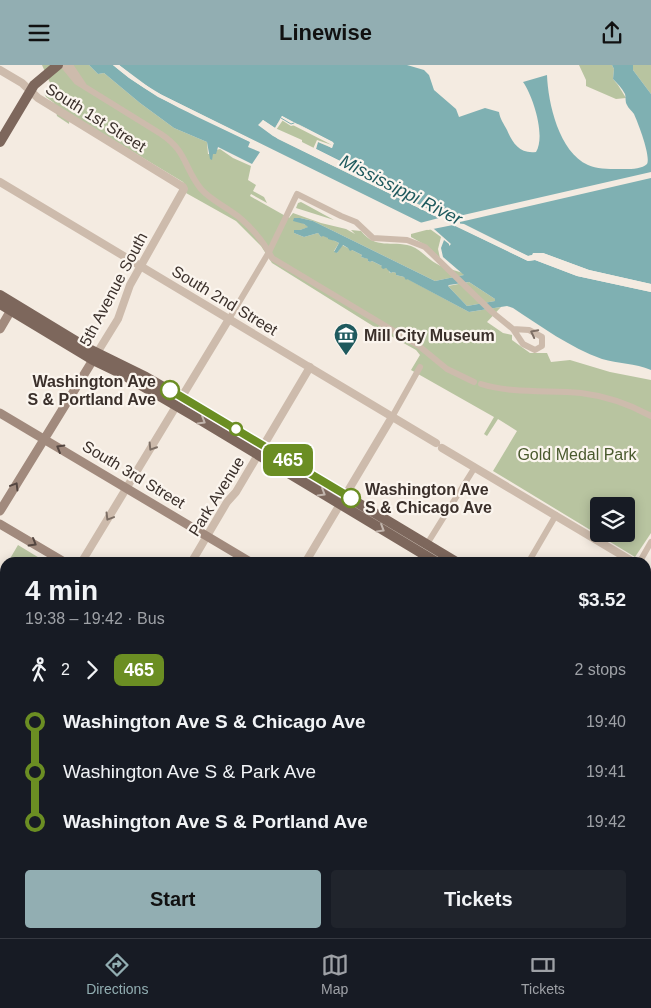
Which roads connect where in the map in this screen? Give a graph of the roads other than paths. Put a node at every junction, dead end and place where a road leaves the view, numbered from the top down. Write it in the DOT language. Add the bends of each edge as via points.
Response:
graph roads {
  1 [pos="58,65"];
  2 [pos="63,65"];
  3 [pos="70,65"];
  4 [pos="0,70"];
  5 [pos="84,86"];
  6 [pos="29,91"];
  7 [pos="0,142"];
  8 [pos="0,182"];
  9 [pos="179,184"];
  10 [pos="269,252"];
  11 [pos="141,266"];
  12 [pos="0,295"];
  13 [pos="0,304"];
  14 [pos="12,307"];
  15 [pos="229,319"];
  16 [pos="0,329"];
  17 [pos="514,329"];
  18 [pos="95,356"];
  19 [pos="310,367"];
  20 [pos="420,367"];
  21 [pos="474,382"];
  22 [pos="481,384"];
  23 [pos="178,401"];
  24 [pos="0,413"];
  25 [pos="651,416"];
  26 [pos="392,417"];
  27 [pos="44,439"];
  28 [pos="261,450"];
  29 [pos="475,467"];
  30 [pos="127,487"];
  31 [pos="342,499"];
  32 [pos="0,511"];
  33 [pos="556,515"];
  34 [pos="0,524"];
  35 [pos="207,535"];
  36 [pos="651,542"];
  37 [pos="427,544"];
  38 [pos="56,557"];
  39 [pos="85,557"];
  40 [pos="194,557"];
  41 [pos="242,557"];
  42 [pos="308,557"];
  43 [pos="429,557"];
  44 [pos="448,557"];
  45 [pos="532,557"];
  46 [pos="624,557"];
  47 [pos="642,557"];
  1 -- 6 [label="main road"];
  2 -- 5 [label="street"];
  3 -- 5 [label="street"];
  4 -- 6 [label="street, South 1st Street"];
  5 -- 10 [label="street" via="174,143 202,190 242,219"];
  6 -- 7 [label="main road"];
  6 -- 9 [label="street, South 1st Street"];
  8 -- 11 [label="street, South 2nd Street"];
  9 -- 11 [label="street, 5th Avenue South" via="184,189"];
  10 -- 15 [label="street"];
  10 -- 17 [label="street" via="297,194 356,222 373,237 417,243"];
  10 -- 21 [label="street" via="272,258 419,346 448,369"];
  11 -- 15 [label="street, South 2nd Street"];
  11 -- 18 [label="street, 5th Avenue South" via="130,285 118,319"];
  12 -- 14 [label="main road"];
  13 -- 14 [label="main road"];
  14 -- 16 [label="main road"];
  14 -- 18 [label="main road"];
  15 -- 19 [label="street, South 2nd Street"];
  15 -- 23 [label="street"];
  18 -- 23 [label="main road" via="146,377"];
  18 -- 27 [label="main road, 5th Avenue South"];
  19 -- 26 [label="street, South 2nd Street"];
  19 -- 28 [label="street, Park Avenue"];
  20 -- 26 [label="street"];
  22 -- 25 [label="street" via="509,390 595,395 622,402"];
  23 -- 28 [label="main road"];
  23 -- 30 [label="street, one-way"];
  24 -- 27 [label="main road, South 3rd Street"];
  26 -- 29 [label="street, South 2nd Street"];
  26 -- 31 [label="street"];
  30 -- 27 [label="main road, South 3rd Street, one-way"];
  32 -- 27 [label="main road, 5th Avenue South, one-way"];
  28 -- 31 [label="main road"];
  28 -- 35 [label="street, Park Avenue"];
  29 -- 33 [label="street, South 2nd Street"];
  29 -- 37 [label="street"];
  30 -- 35 [label="main road, South 3rd Street"];
  30 -- 39 [label="street, one-way"];
  31 -- 37 [label="main road"];
  31 -- 42 [label="street"];
  31 -- 43 [label="main road, one-way"];
  33 -- 45 [label="street"];
  33 -- 46 [label="street, South 2nd Street"];
  34 -- 38 [label="main road, one-way"];
  35 -- 40 [label="street, Park Avenue"];
  35 -- 41 [label="main road, South 3rd Street"];
  36 -- 47 [label="street"];
  37 -- 44 [label="main road"];
}
